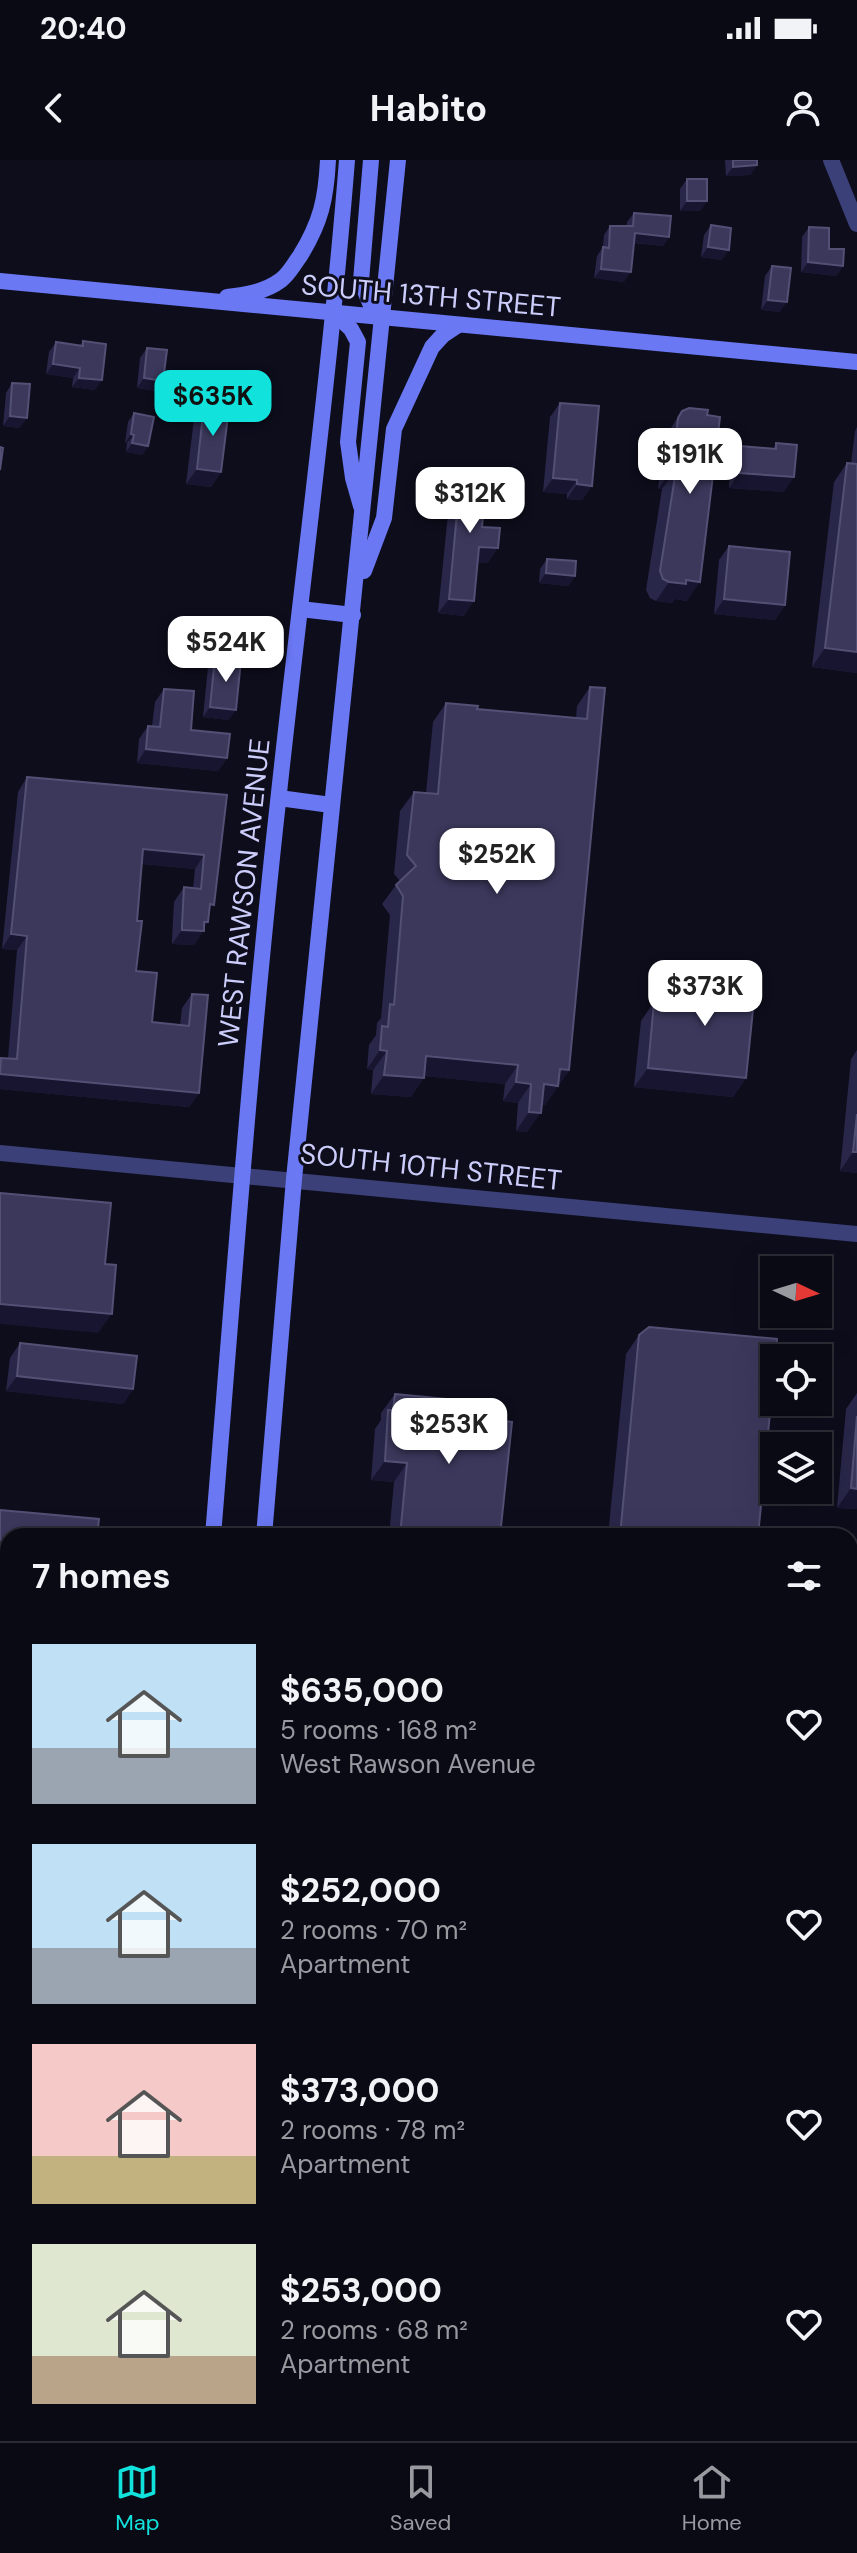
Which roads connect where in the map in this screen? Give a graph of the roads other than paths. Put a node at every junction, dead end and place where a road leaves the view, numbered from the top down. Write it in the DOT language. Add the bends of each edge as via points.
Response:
graph roads {
  1 [pos="328,160"];
  2 [pos="347,160"];
  3 [pos="371,160"];
  4 [pos="398,160"];
  5 [pos="831,160"];
  6 [pos="857,224"];
  7 [pos="0,281"];
  8 [pos="200,301"];
  9 [pos="335,314"];
  10 [pos="384,318"];
  11 [pos="458,325"];
  12 [pos="857,362"];
  13 [pos="364,515"];
  14 [pos="356,591"];
  15 [pos="300,609"];
  16 [pos="353,615"];
  17 [pos="279,798"];
  18 [pos="331,805"];
  19 [pos="0,1153"];
  20 [pos="242,1175"];
  21 [pos="294,1179"];
  22 [pos="857,1234"];
  23 [pos="214,1528"];
  24 [pos="265,1528"];
  1 -- 8 [label="main road" via="323,210 292,269 259,291"];
  2 -- 9 [label="main road, WEST RAWSON AVENUE"];
  3 -- 10 [label="main road" via="361,281 372,308"];
  4 -- 10 [label="main road"];
  5 -- 6 [label="street"];
  7 -- 8 [label="main road, SOUTH 13TH STREET"];
  8 -- 9 [label="main road, SOUTH 13TH STREET"];
  9 -- 10 [label="main road, SOUTH 13TH STREET"];
  9 -- 13 [label="main road" via="358,342 348,442"];
  9 -- 15 [label="main road, WEST RAWSON AVENUE"];
  10 -- 11 [label="main road, SOUTH 13TH STREET"];
  10 -- 13 [label="main road"];
  11 -- 12 [label="main road, SOUTH 13TH STREET"];
  11 -- 14 [label="main road" via="432,347 394,429 384,518"];
  13 -- 14 [label="main road"];
  14 -- 16 [label="main road"];
  15 -- 16 [label="main road"];
  15 -- 17 [label="main road, WEST RAWSON AVENUE"];
  16 -- 18 [label="main road"];
  17 -- 18 [label="main road"];
  17 -- 20 [label="main road, WEST RAWSON AVENUE"];
  18 -- 21 [label="main road"];
  19 -- 20 [label="street, SOUTH 10TH STREET"];
  20 -- 21 [label="street, SOUTH 10TH STREET"];
  20 -- 23 [label="main road, WEST RAWSON AVENUE"];
  21 -- 22 [label="street, SOUTH 10TH STREET"];
  21 -- 24 [label="main road"];
}
